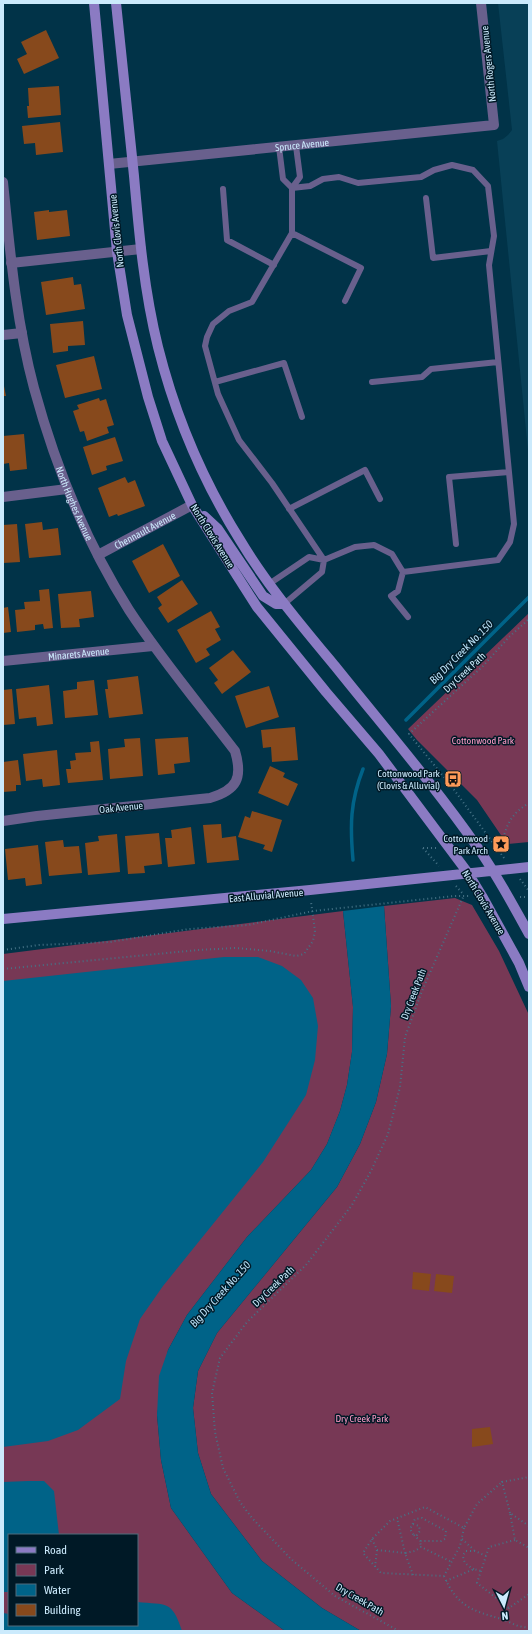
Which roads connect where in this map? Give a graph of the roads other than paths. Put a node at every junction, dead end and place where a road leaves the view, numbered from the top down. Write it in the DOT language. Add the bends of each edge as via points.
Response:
graph roads {
  1 [pos="94,3"];
  2 [pos="116,3"];
  3 [pos="481,3"];
  4 [pos="494,125"];
  5 [pos="296,146"];
  6 [pos="279,147"];
  7 [pos="132,161"];
  8 [pos="109,164"];
  9 [pos="3,182"];
  10 [pos="292,188"];
  11 [pos="223,189"];
  12 [pos="426,198"];
  13 [pos="292,233"];
  14 [pos="141,249"];
  15 [pos="491,251"];
  16 [pos="117,252"];
  17 [pos="11,263"];
  18 [pos="274,265"];
  19 [pos="345,301"];
  20 [pos="22,333"];
  21 [pos="3,336"];
  22 [pos="498,362"];
  23 [pos="215,382"];
  24 [pos="372,382"];
  25 [pos="302,417"];
  26 [pos="509,472"];
  27 [pos="67,489"];
  28 [pos="3,496"];
  29 [pos="380,499"];
  30 [pos="192,505"];
  31 [pos="289,510"];
  32 [pos="456,544"];
  33 [pos="98,555"];
  34 [pos="324,560"];
  35 [pos="403,572"];
  36 [pos="269,584"];
  37 [pos="284,604"];
  38 [pos="408,618"];
  39 [pos="153,646"];
  40 [pos="3,660"];
  41 [pos="235,784"];
  42 [pos="3,821"];
  43 [pos="529,867"];
  44 [pos="493,871"];
  45 [pos="468,873"];
  46 [pos="3,919"];
  47 [pos="529,934"];
  48 [pos="529,988"];
  1 -- 8 [label="main road, North Clovis Avenue"];
  2 -- 7 [label="main road, North Clovis Avenue"];
  3 -- 4 [label="street, North Rogers Avenue"];
  4 -- 5 [label="street, Spruce Avenue"];
  5 -- 6 [label="street, Spruce Avenue"];
  5 -- 10 [label="lane" via="300,177"];
  6 -- 7 [label="street, Spruce Avenue"];
  6 -- 10 [label="lane" via="283,179"];
  7 -- 8 [label="street, Spruce Avenue"];
  7 -- 14 [label="main road, North Clovis Avenue"];
  8 -- 16 [label="main road, North Clovis Avenue"];
  9 -- 17 [label="street, North Hughes Avenue"];
  10 -- 13 [label="lane"];
  10 -- 15 [label="lane" via="310,186 323,179 339,177 358,183 421,177 452,165 473,170 488,186 494,236"];
  11 -- 18 [label="lane" via="228,240"];
  12 -- 15 [label="lane" via="433,258"];
  13 -- 18 [label="lane"];
  13 -- 19 [label="lane" via="361,268"];
  14 -- 16 [label="street"];
  14 -- 36 [label="main road, North Clovis Avenue" via="158,347 184,430 226,517"];
  15 -- 22 [label="lane" via="489,265"];
  16 -- 17 [label="street"];
  16 -- 30 [label="main road, North Clovis Avenue" via="127,315 148,397 162,441"];
  17 -- 20 [label="street, North Hughes Avenue"];
  18 -- 23 [label="lane" via="252,302 229,311 213,324 205,346"];
  20 -- 21 [label="street"];
  20 -- 27 [label="street, North Hughes Avenue" via="34,387"];
  22 -- 24 [label="lane" via="431,369 422,377"];
  22 -- 26 [label="lane"];
  23 -- 25 [label="lane" via="284,363"];
  23 -- 31 [label="lane" via="239,440"];
  26 -- 32 [label="lane" via="449,477"];
  26 -- 35 [label="lane" via="514,524 510,542 498,560"];
  27 -- 28 [label="street"];
  27 -- 33 [label="street, North Hughes Avenue"];
  29 -- 31 [label="lane" via="365,470"];
  30 -- 33 [label="street, Chennault Avenue"];
  30 -- 37 [label="main road" via="218,529 263,596 276,604"];
  30 -- 45 [label="main road, North Clovis Avenue" via="257,607 379,754"];
  31 -- 34 [label="lane"];
  33 -- 39 [label="street, North Hughes Avenue"];
  34 -- 35 [label="lane" via="355,547 374,545 392,554"];
  34 -- 36 [label="lane" via="309,557"];
  34 -- 37 [label="lane" via="322,572"];
  35 -- 38 [label="lane" via="398,591 391,596"];
  36 -- 37 [label="main road, North Clovis Avenue"];
  37 -- 44 [label="main road, North Clovis Avenue" via="425,778"];
  39 -- 40 [label="street, Minarets Avenue"];
  39 -- 41 [label="street, North Hughes Avenue" via="235,751 239,774"];
  41 -- 42 [label="street, Oak Avenue" via="228,791 210,798"];
  43 -- 44 [label="main road, East Alluvial Avenue"];
  44 -- 45 [label="main road, East Alluvial Avenue"];
  44 -- 47 [label="main road, North Clovis Avenue"];
  45 -- 46 [label="main road, East Alluvial Avenue"];
  45 -- 48 [label="main road, North Clovis Avenue" via="519,963"];
}
